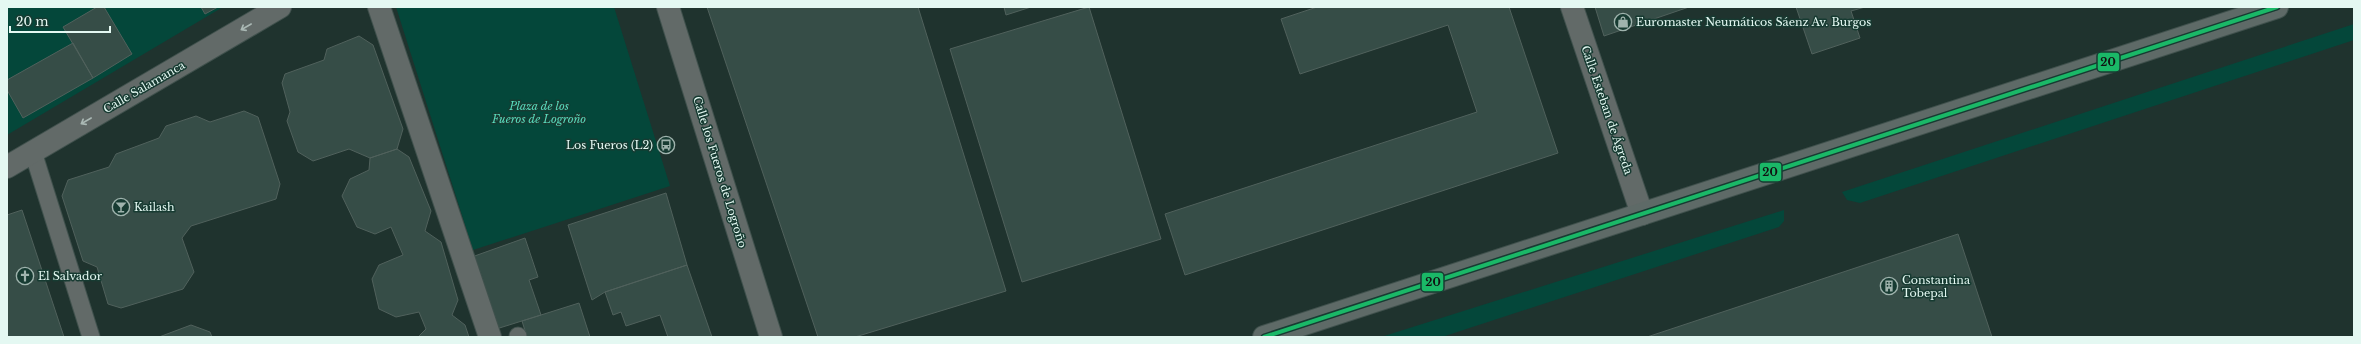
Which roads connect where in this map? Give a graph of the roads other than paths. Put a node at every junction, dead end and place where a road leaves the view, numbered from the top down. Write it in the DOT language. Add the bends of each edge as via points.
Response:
graph roads {
  1 [pos="280,7"];
  2 [pos="379,7"];
  3 [pos="668,7"];
  4 [pos="1572,7"];
  5 [pos="2274,8"];
  6 [pos="33,152"];
  7 [pos="7,167"];
  8 [pos="1642,214"];
  9 [pos="91,337"];
  10 [pos="490,337"];
  11 [pos="771,337"];
  12 [pos="1264,337"];
  1 -- 6 [label="street, Calle Salamanca, one-way"];
  2 -- 10 [label="street"];
  3 -- 11 [label="street, Calle los Fueros de Logroño"];
  4 -- 8 [label="street, Calle Esteban de Ágreda"];
  5 -- 8 [label="main road"];
  6 -- 7 [label="street, Calle Salamanca"];
  6 -- 9 [label="lane"];
  8 -- 12 [label="main road"];
}
